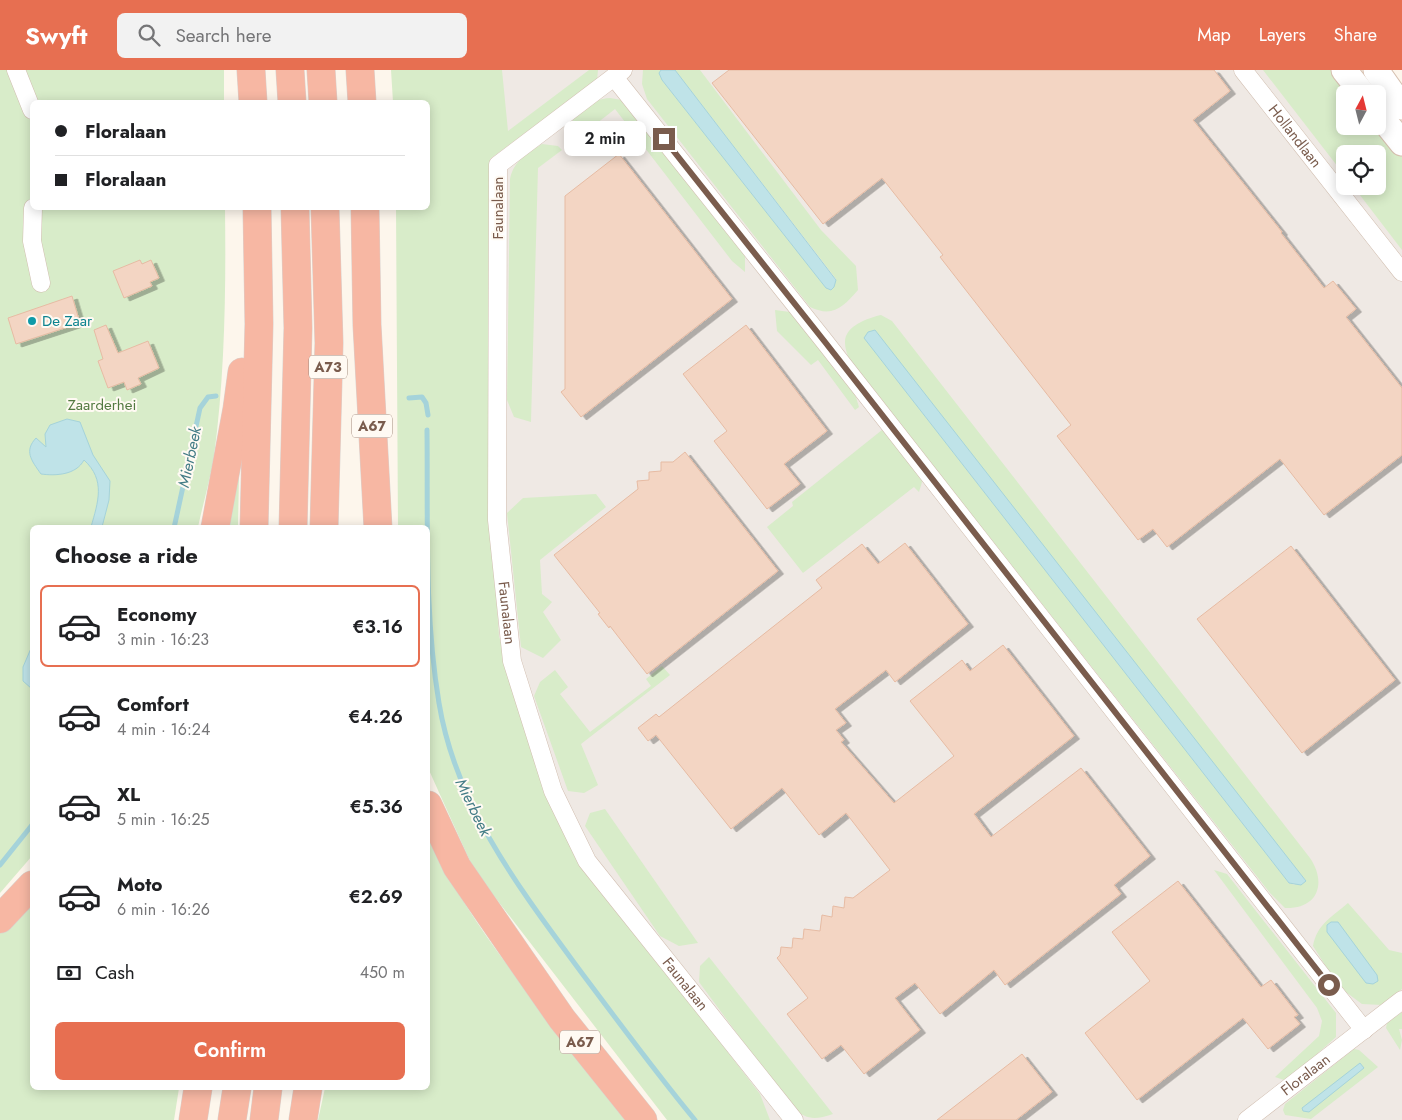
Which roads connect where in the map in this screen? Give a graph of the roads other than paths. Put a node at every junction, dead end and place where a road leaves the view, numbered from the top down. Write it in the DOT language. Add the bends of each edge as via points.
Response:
graph roads {
  1 [pos="16,70"];
  2 [pos="251,70"];
  3 [pos="290,70"];
  4 [pos="321,70"];
  5 [pos="360,70"];
  6 [pos="1243,70"];
  7 [pos="1344,70"];
  8 [pos="1376,70"];
  9 [pos="618,74"];
  10 [pos="1356,85"];
  11 [pos="253,100"];
  12 [pos="292,100"];
  13 [pos="322,100"];
  14 [pos="362,100"];
  15 [pos="30,105"];
  16 [pos="1402,107"];
  17 [pos="1386,123"];
  18 [pos="1402,144"];
  19 [pos="33,210"];
  20 [pos="295,210"];
  21 [pos="325,210"];
  22 [pos="365,210"];
  23 [pos="258,220"];
  24 [pos="1402,272"];
  25 [pos="40,283"];
  26 [pos="367,326"];
  27 [pos="216,525"];
  28 [pos="254,525"];
  29 [pos="293,525"];
  30 [pos="324,525"];
  31 [pos="364,525"];
  32 [pos="378,525"];
  33 [pos="430,810"];
  34 [pos="30,887"];
  35 [pos="0,920"];
  36 [pos="1402,1000"];
  37 [pos="1364,1030"];
  38 [pos="198,1090"];
  39 [pos="237,1090"];
  40 [pos="268,1090"];
  41 [pos="308,1090"];
  42 [pos="193,1120"];
  43 [pos="232,1120"];
  44 [pos="264,1120"];
  45 [pos="303,1120"];
  46 [pos="643,1120"];
  47 [pos="794,1120"];
  48 [pos="1247,1120"];
  1 -- 15 [label="street"];
  2 -- 11 [label="highway"];
  3 -- 12 [label="highway"];
  4 -- 13 [label="highway"];
  5 -- 14 [label="highway"];
  6 -- 24 [label="street, Hollandlaan"];
  7 -- 10 [label="main road"];
  8 -- 16 [label="main road"];
  9 -- 37 [label="street"];
  9 -- 47 [label="street, Faunalaan" via="498,165 498,520 512,661 553,791 587,861"];
  17 -- 18 [label="main road"];
  19 -- 25 [label="street" via="32,241"];
  20 -- 29 [label="highway, A73" via="298,328"];
  21 -- 30 [label="highway, A73" via="329,343"];
  22 -- 26 [label="highway, A73"];
  23 -- 27 [label="highway" via="238,409"];
  23 -- 28 [label="highway"];
  26 -- 31 [label="highway, A73"];
  26 -- 32 [label="highway, A67"];
  33 -- 46 [label="highway, A67" via="457,867 562,1019"];
  34 -- 35 [label="highway"];
  36 -- 37 [label="street, Floralaan"];
  37 -- 48 [label="street, Floralaan"];
  38 -- 42 [label="highway"];
  39 -- 43 [label="highway"];
  40 -- 44 [label="highway"];
  41 -- 45 [label="highway"];
}
